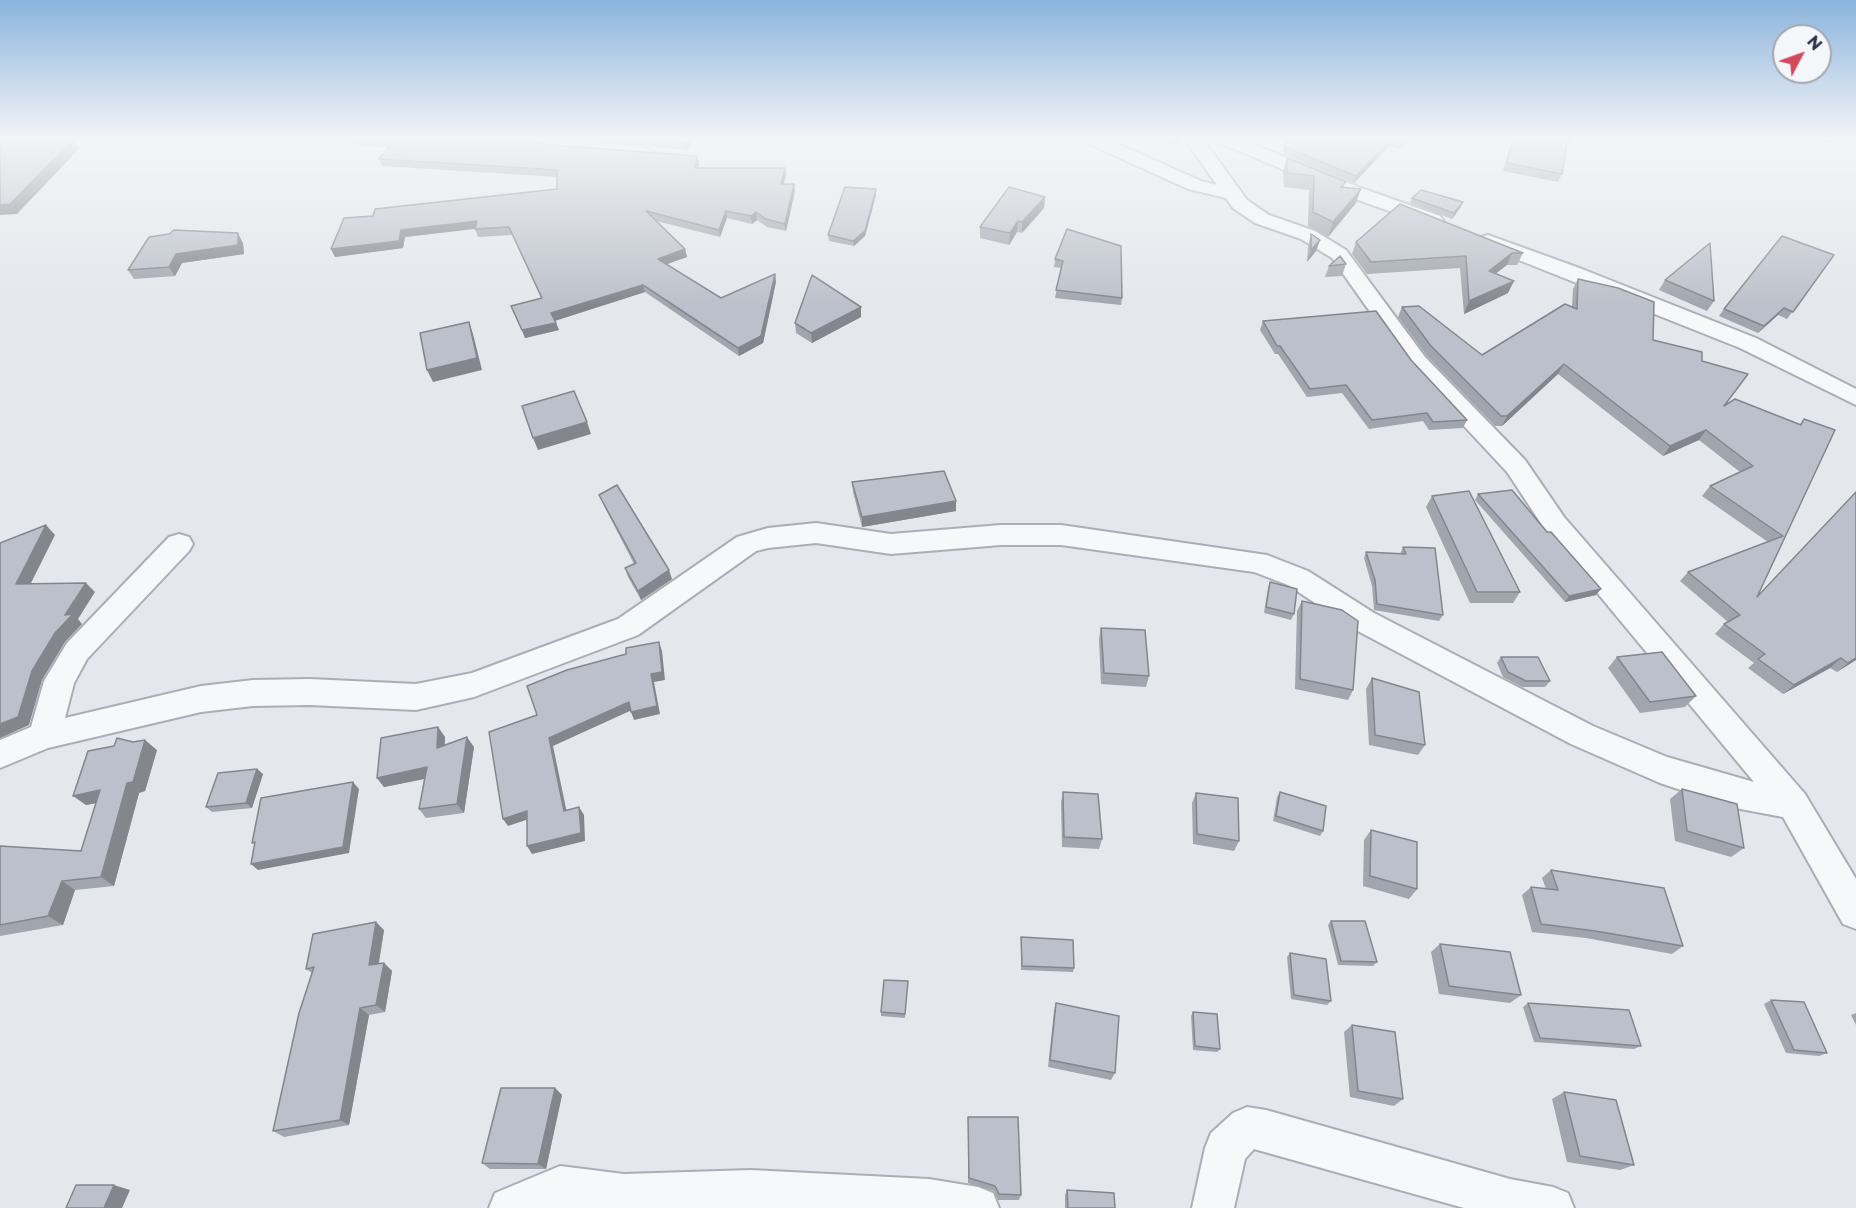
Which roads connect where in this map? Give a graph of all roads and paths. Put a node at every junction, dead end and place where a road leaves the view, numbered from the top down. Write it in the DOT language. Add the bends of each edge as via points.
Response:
graph roads {
  1 [pos="1233,194"];
  2 [pos="1361,194"];
  3 [pos="1449,226"];
  4 [pos="1471,235"];
  5 [pos="1856,398"];
  6 [pos="179,544"];
  7 [pos="45,736"];
  8 [pos="0,754"];
  9 [pos="1793,804"];
  10 [pos="1856,912"];
  11 [pos="510,1208"];
  12 [pos="978,1208"];
  13 [pos="1213,1208"];
  14 [pos="1553,1208"];
  1 -- 9 [label="street" via="1262,219 1308,235 1339,254 1417,362 1516,466 1555,524"];
  2 -- 3 [label="street"];
  4 -- 5 [label="street" via="1748,343"];
  6 -- 7 [label="street" via="77,651 59,681"];
  7 -- 8 [label="street"];
  7 -- 9 [label="street" via="201,699 309,692 416,697 474,685 628,627 747,543 768,538 816,533 891,544 1001,535 1061,535 1257,562 1298,578 1364,621 1582,735 1660,769 1735,793"];
  9 -- 10 [label="street"];
  11 -- 12 [label="street" via="560,1187 624,1195 751,1191 929,1200"];
  13 -- 14 [label="street" via="1226,1148 1247,1127 1510,1200"];
}
